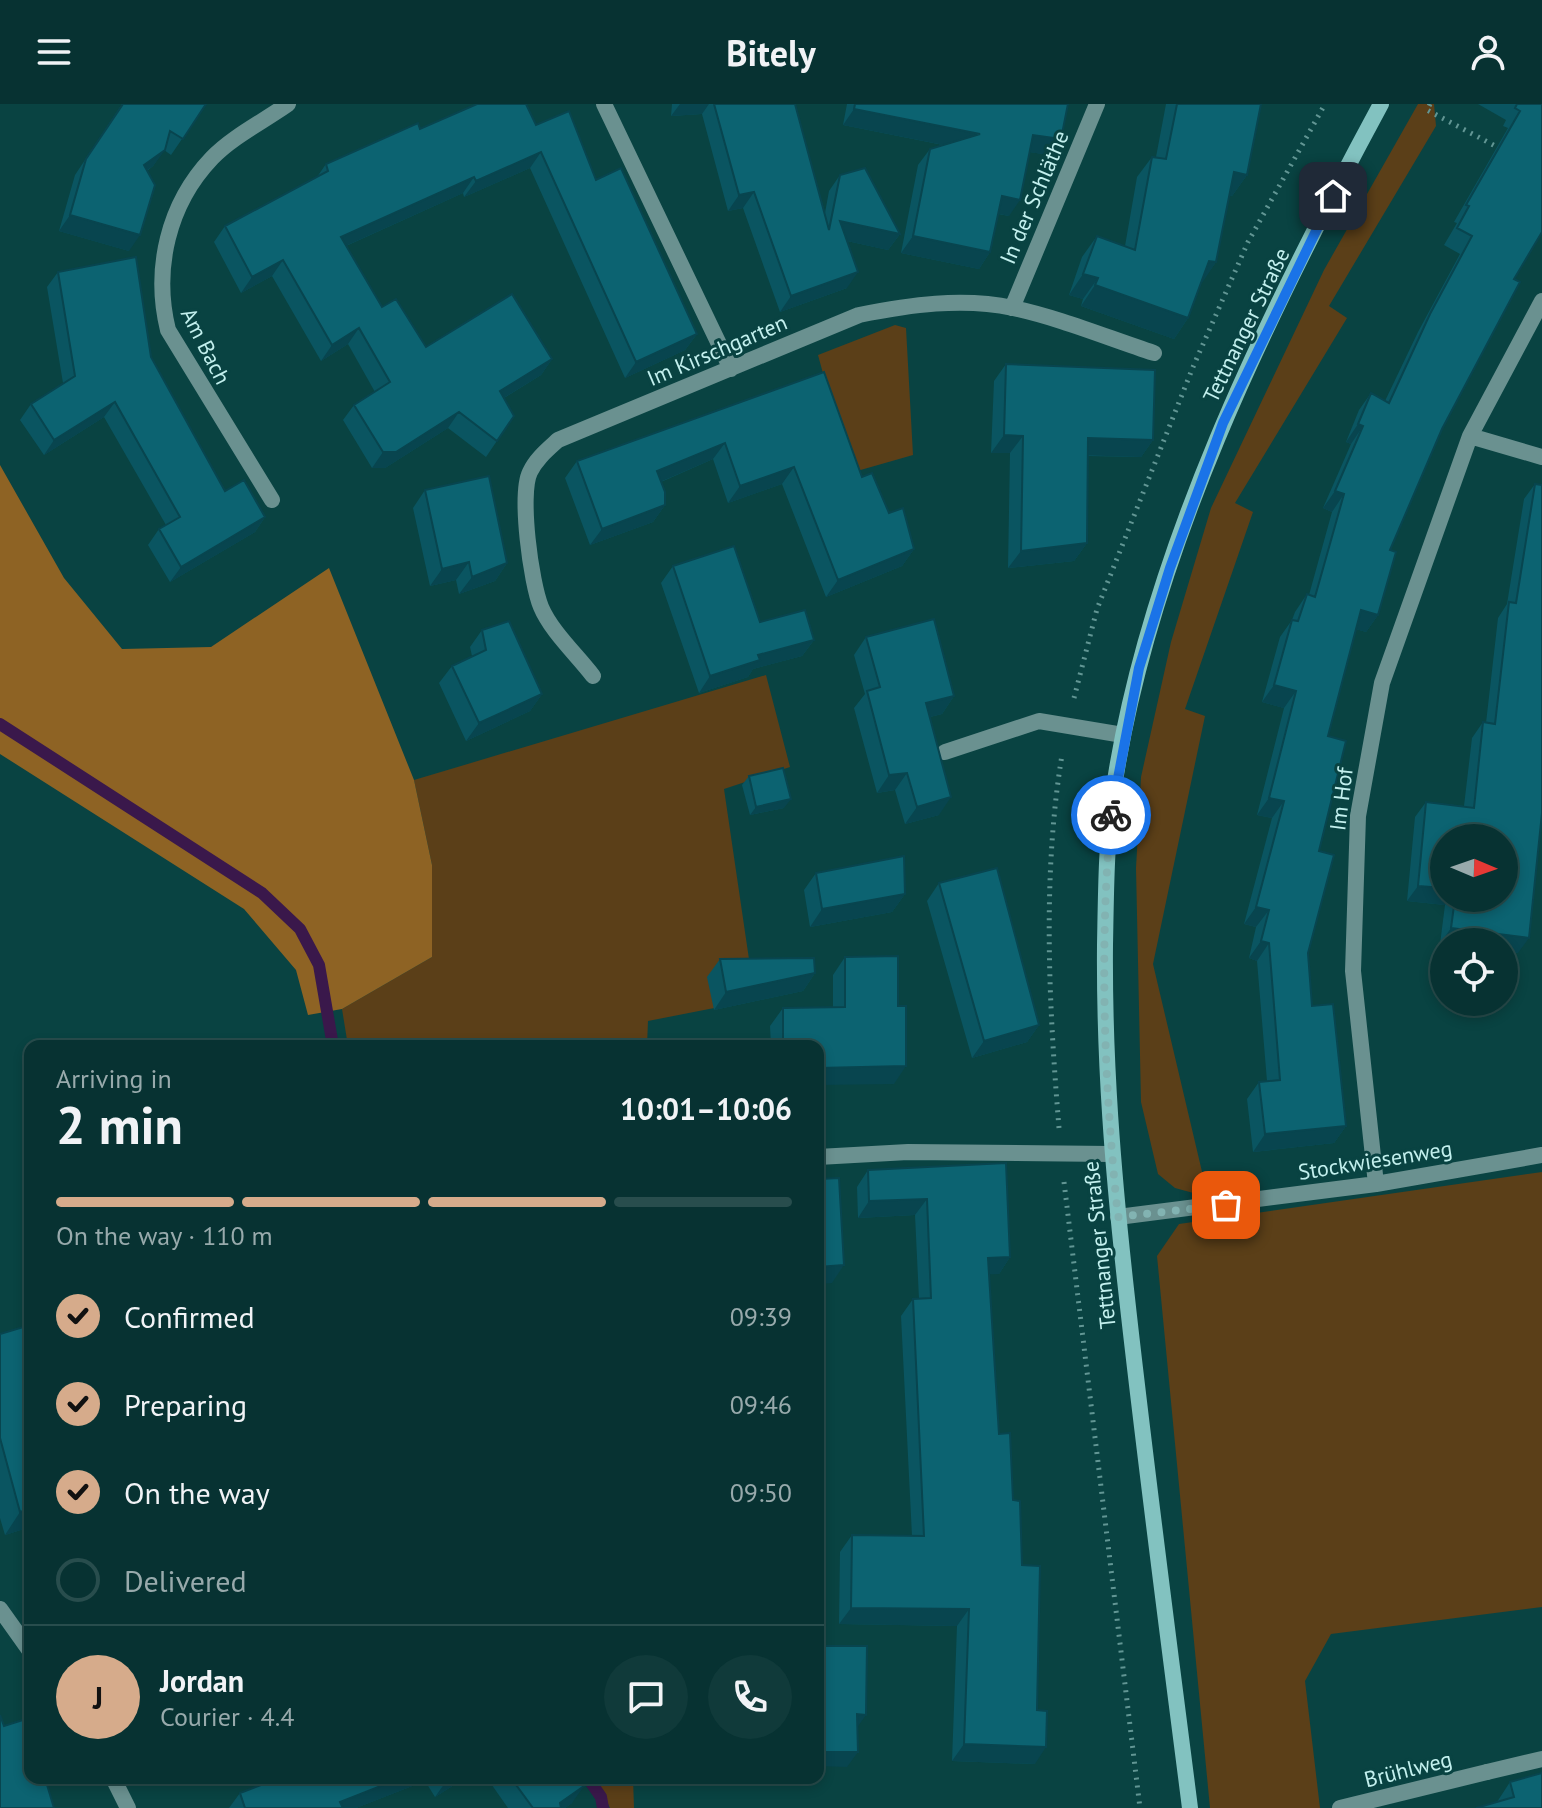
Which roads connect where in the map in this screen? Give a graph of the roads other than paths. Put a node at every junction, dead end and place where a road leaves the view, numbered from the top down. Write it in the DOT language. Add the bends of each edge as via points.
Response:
graph roads {
  1 [pos="288,104"];
  2 [pos="604,104"];
  3 [pos="1097,104"];
  4 [pos="1381,104"];
  5 [pos="1542,301"];
  6 [pos="1012,308"];
  7 [pos="1154,353"];
  8 [pos="731,369"];
  9 [pos="1470,436"];
  10 [pos="1542,457"];
  11 [pos="272,500"];
  12 [pos="593,676"];
  13 [pos="1123,735"];
  14 [pos="945,752"];
  15 [pos="1111,1154"];
  16 [pos="1542,1155"];
  17 [pos="824,1157"];
  18 [pos="1376,1184"];
  19 [pos="1118,1217"];
  20 [pos="0,1609"];
  21 [pos="24,1643"];
  22 [pos="1542,1759"];
  23 [pos="116,1784"];
  24 [pos="128,1808"];
  25 [pos="1190,1808"];
  26 [pos="1340,1808"];
  1 -- 11 [label="street, Am Bach" via="213,157 181,201 161,271 160,299 168,330"];
  2 -- 8 [label="street"];
  3 -- 6 [label="street, In der Schläthe"];
  4 -- 13 [label="main road, Tettnanger Straße" via="1223,423 1170,568"];
  5 -- 9 [label="street, Im Hof"];
  6 -- 7 [label="street, Im Kirschgarten"];
  6 -- 8 [label="street, Im Kirschgarten" via="908,305 859,315"];
  8 -- 12 [label="street, Im Kirschgarten" via="558,440 528,475 524,503 541,607"];
  9 -- 10 [label="street"];
  9 -- 18 [label="street, Im Hof" via="1382,683 1358,816 1353,971"];
  13 -- 14 [label="street" via="1039,721"];
  13 -- 15 [label="main road, Tettnanger Straße" via="1106,869"];
  15 -- 17 [label="street"];
  15 -- 19 [label="main road, Tettnanger Straße"];
  16 -- 18 [label="street, Stockwiesenweg"];
  18 -- 19 [label="street, Stockwiesenweg"];
  19 -- 25 [label="main road, Tettnanger Straße"];
  20 -- 21 [label="street"];
  22 -- 26 [label="street, Brühlweg"];
  23 -- 24 [label="street"];
}
